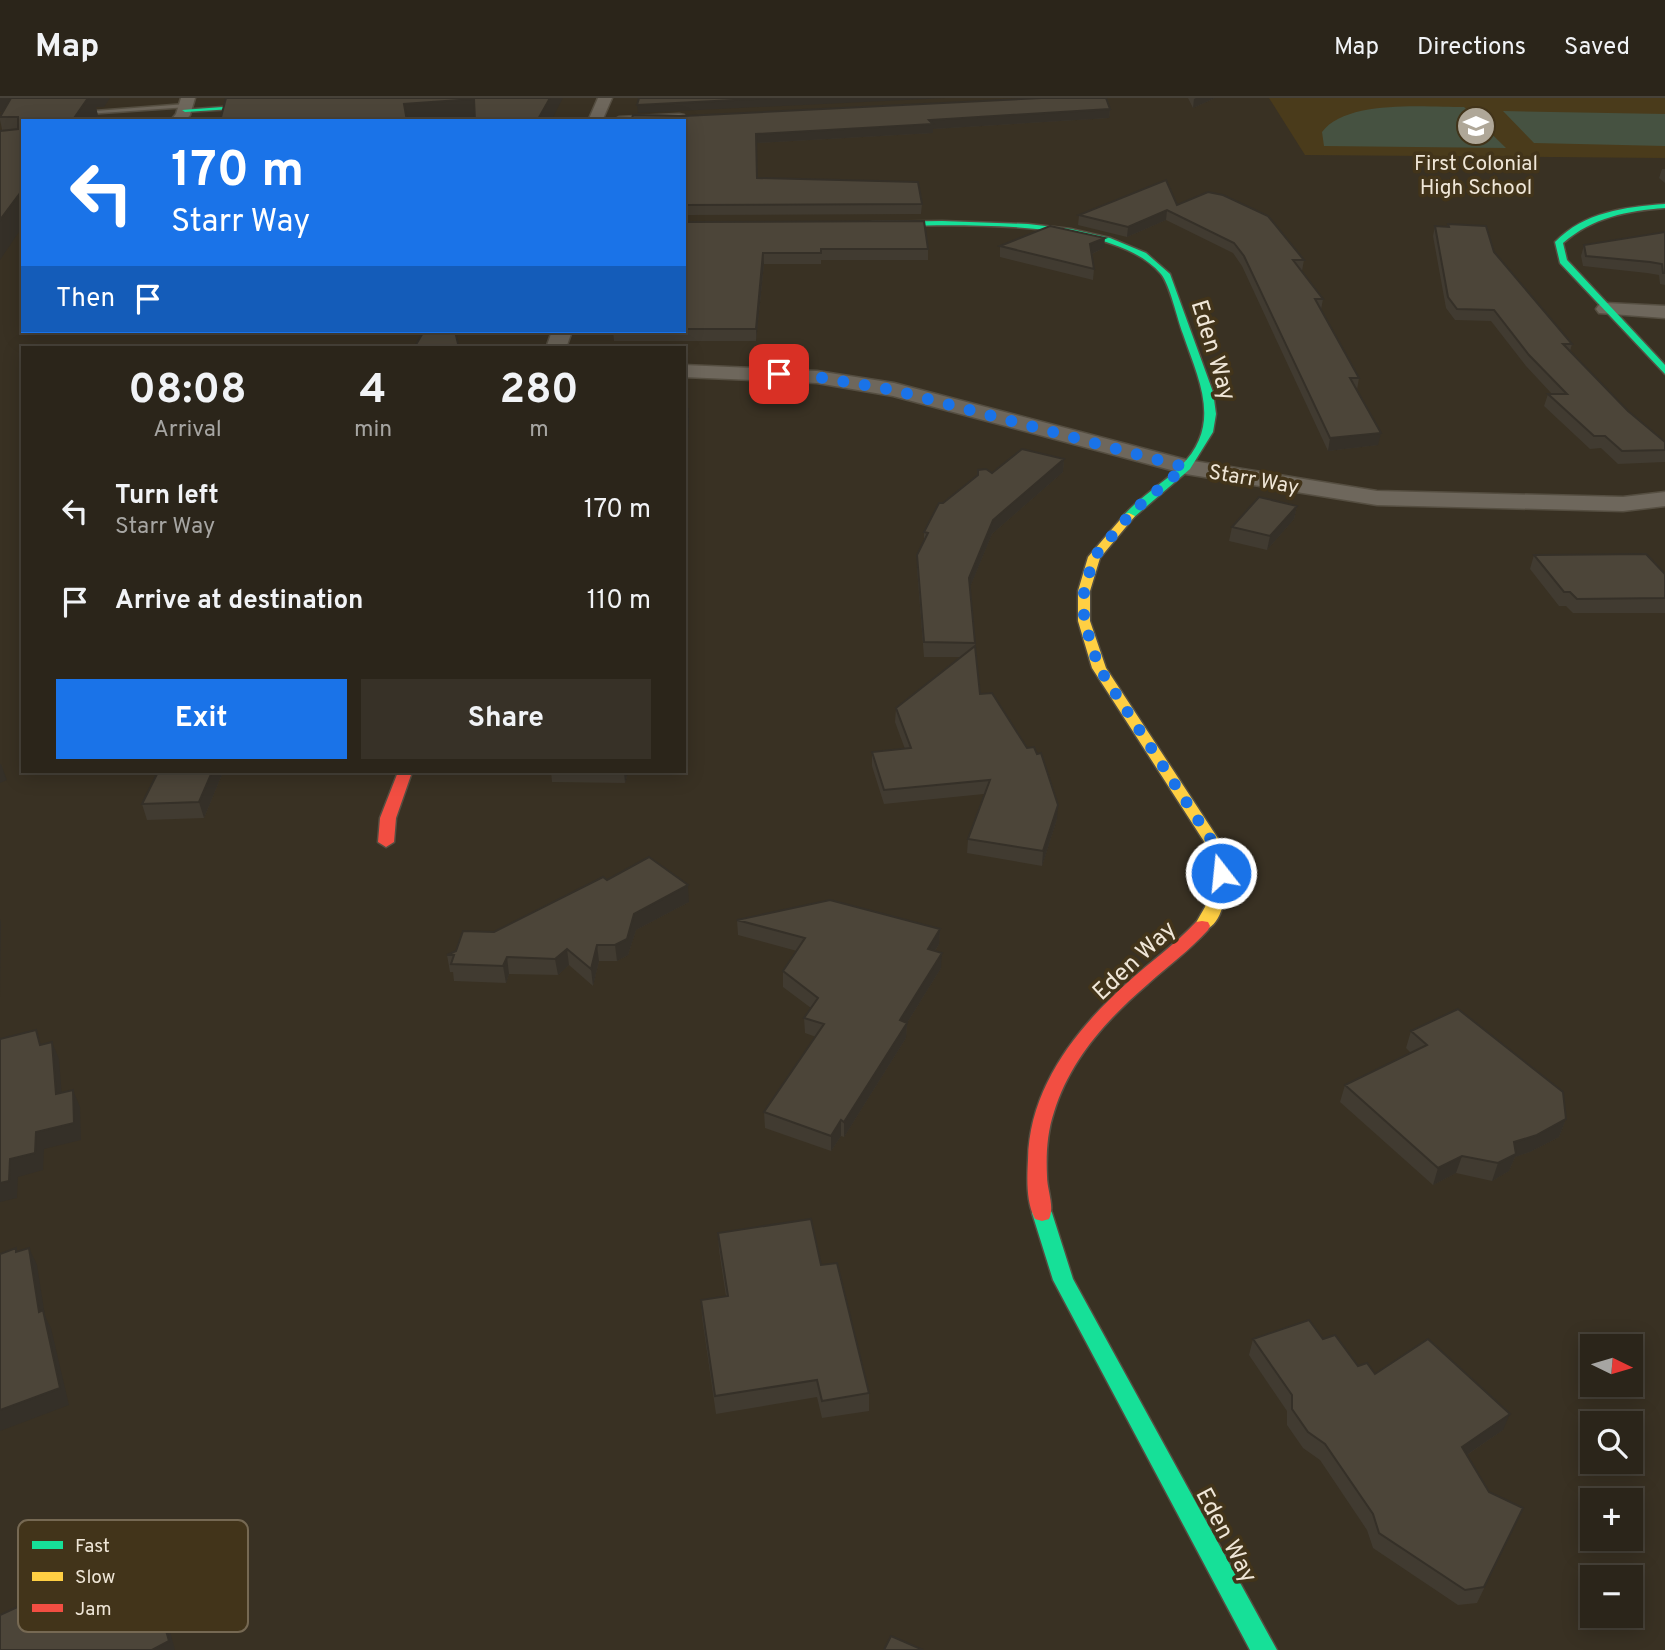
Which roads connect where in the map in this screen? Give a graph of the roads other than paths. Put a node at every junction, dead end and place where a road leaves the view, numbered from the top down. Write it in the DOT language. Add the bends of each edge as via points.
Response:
graph roads {
  1 [pos="605,98"];
  2 [pos="293,104"];
  3 [pos="184,109"];
  4 [pos="66,114"];
  5 [pos="688,118"];
  6 [pos="596,119"];
  7 [pos="665,119"];
  8 [pos="1665,206"];
  9 [pos="851,224"];
  10 [pos="1606,309"];
  11 [pos="1665,312"];
  12 [pos="686,371"];
  13 [pos="1665,371"];
  14 [pos="1185,467"];
  15 [pos="1665,499"];
  16 [pos="405,773"];
  17 [pos="386,842"];
  18 [pos="1264,1650"];
  1 -- 6 [label="street"];
  2 -- 3 [label="street"];
  3 -- 4 [label="lane"];
  5 -- 7 [label="street"];
  8 -- 10 [label="street" via="1592,219 1569,229 1559,242 1563,261"];
  9 -- 14 [label="street, Eden Way" via="1037,227 1106,240 1158,265 1171,287 1208,392 1211,414 1208,432"];
  10 -- 11 [label="street"];
  10 -- 13 [label="street"];
  12 -- 14 [label="street, Starr Way" via="817,377 894,390"];
  14 -- 15 [label="street, Starr Way" via="1377,498 1623,504"];
  14 -- 18 [label="street, Eden Way" via="1133,511 1098,551 1084,591 1084,621 1099,668 1215,846 1221,873 1219,895 1194,937 1133,987 1078,1047 1053,1083 1040,1119 1035,1169 1042,1223 1063,1280"];
  16 -- 17 [label="street" via="388,818"];
}
